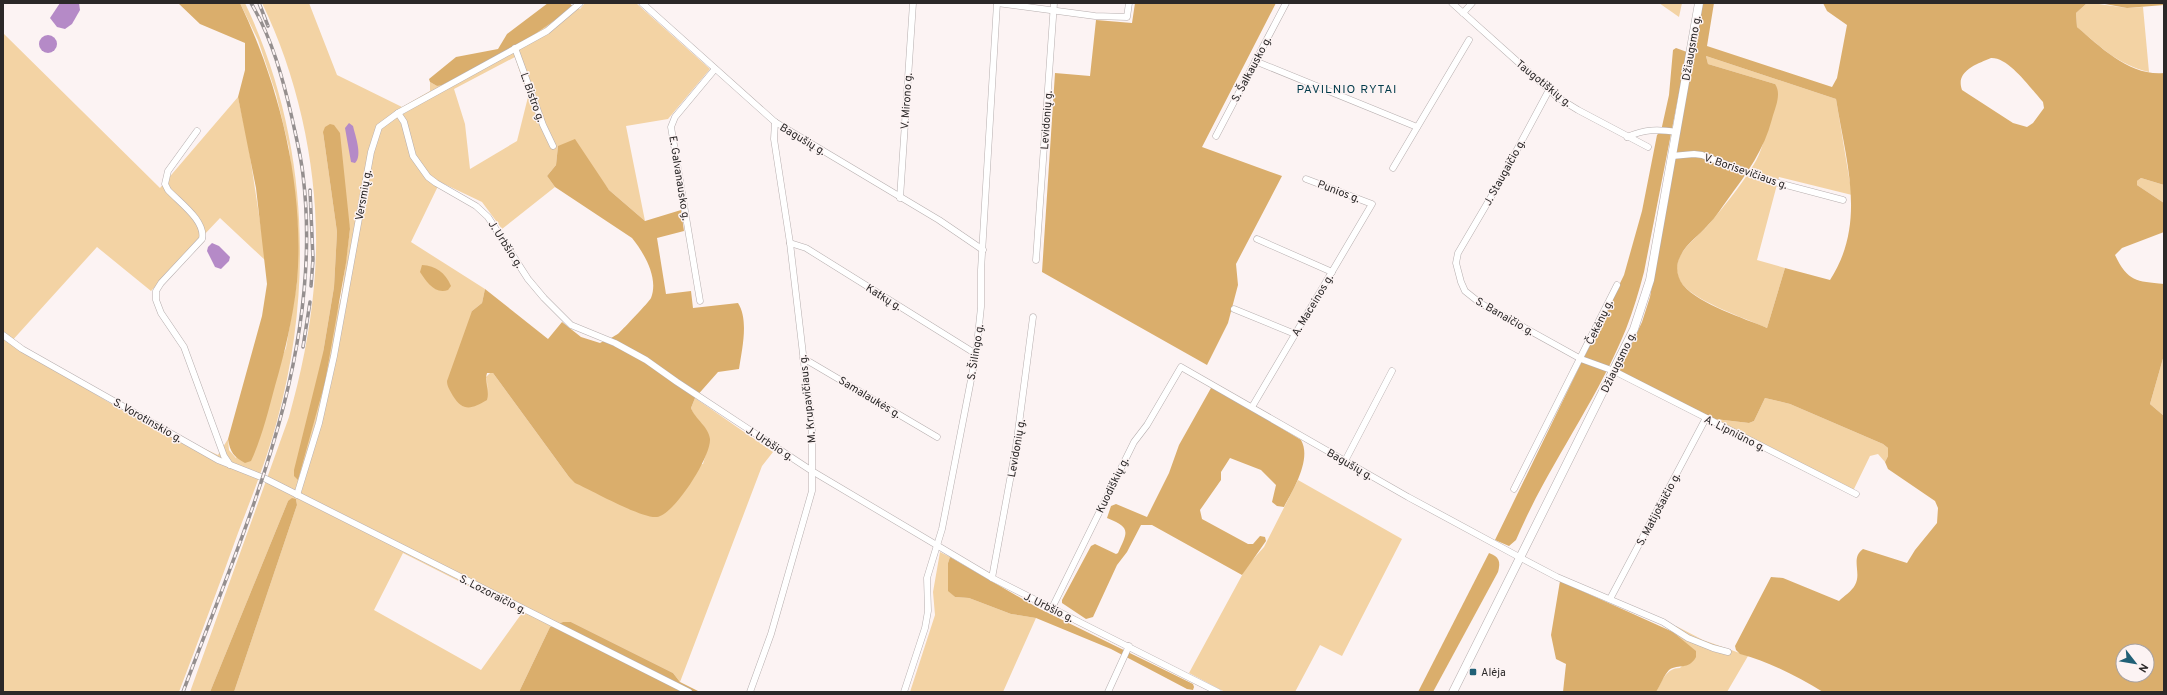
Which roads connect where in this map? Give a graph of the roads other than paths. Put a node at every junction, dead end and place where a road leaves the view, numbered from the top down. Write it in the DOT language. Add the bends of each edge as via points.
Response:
graph roads {
  1 [pos="580,3"];
  2 [pos="642,3"];
  3 [pos="913,3"];
  4 [pos="997,3"];
  5 [pos="1054,3"];
  6 [pos="1128,3"];
  7 [pos="1286,3"];
  8 [pos="1452,3"];
  9 [pos="1472,3"];
  10 [pos="1699,3"];
  11 [pos="1054,10"];
  12 [pos="1463,13"];
  13 [pos="1469,40"];
  14 [pos="515,48"];
  15 [pos="1255,61"];
  16 [pos="715,69"];
  17 [pos="1549,90"];
  18 [pos="398,113"];
  19 [pos="775,122"];
  20 [pos="1417,127"];
  21 [pos="197,132"];
  22 [pos="1676,132"];
  23 [pos="1216,136"];
  24 [pos="1627,137"];
  25 [pos="553,146"];
  26 [pos="1648,147"];
  27 [pos="1672,156"];
  28 [pos="1393,168"];
  29 [pos="1306,179"];
  30 [pos="900,198"];
  31 [pos="1843,200"];
  32 [pos="1372,204"];
  33 [pos="1257,238"];
  34 [pos="790,243"];
  35 [pos="983,250"];
  36 [pos="1458,253"];
  37 [pos="1036,260"];
  38 [pos="1332,272"];
  39 [pos="1617,284"];
  40 [pos="700,301"];
  41 [pos="1234,309"];
  42 [pos="1033,317"];
  43 [pos="1295,334"];
  44 [pos="3,336"];
  45 [pos="976,354"];
  46 [pos="803,358"];
  47 [pos="1581,359"];
  48 [pos="1181,366"];
  49 [pos="1392,371"];
  50 [pos="1614,371"];
  51 [pos="1252,406"];
  52 [pos="1706,418"];
  53 [pos="937,437"];
  54 [pos="1345,461"];
  55 [pos="230,465"];
  56 [pos="812,471"];
  57 [pos="1514,489"];
  58 [pos="1856,494"];
  59 [pos="297,496"];
  60 [pos="938,546"];
  61 [pos="1521,558"];
  62 [pos="992,578"];
  63 [pos="1610,599"];
  64 [pos="1052,608"];
  65 [pos="1129,646"];
  66 [pos="1728,652"];
  67 [pos="689,692"];
  68 [pos="750,692"];
  69 [pos="904,692"];
  70 [pos="1108,692"];
  71 [pos="1218,692"];
  72 [pos="1453,692"];
  1 -- 14 [label="street, Versmių g." via="547,31"];
  2 -- 16 [label="street, Bagušių g."];
  3 -- 30 [label="street, V. Mirono g."];
  4 -- 11 [label="street"];
  4 -- 35 [label="street, S. Šilingo g."];
  5 -- 11 [label="street, Levidonių g."];
  6 -- 11 [label="street" via="1127,17 1095,16"];
  7 -- 15 [label="street, S. Šalkausko g."];
  8 -- 12 [label="street, Taugotiškių g."];
  9 -- 12 [label="street"];
  10 -- 22 [label="street, Džiaugsmo g."];
  11 -- 37 [label="street, Levidonių g."];
  12 -- 17 [label="street, Taugotiškių g."];
  13 -- 20 [label="street"];
  14 -- 18 [label="street, Versmių g."];
  14 -- 25 [label="street, L. Bistro g."];
  15 -- 20 [label="street"];
  15 -- 23 [label="street, S. Šalkausko g."];
  16 -- 19 [label="street, Bagušių g."];
  16 -- 40 [label="street, E. Galvanausko g." via="675,117 671,127"];
  17 -- 24 [label="street, Taugotiškių g." via="1578,110"];
  17 -- 36 [label="street, J. Staugaičio g."];
  18 -- 56 [label="street, J. Urbšio g." via="404,122 413,156 428,177 476,206 488,217 528,279 571,324 646,360"];
  18 -- 59 [label="street, Versmių g." via="384,122 374,137 334,356 319,423"];
  19 -- 30 [label="street, Bagušių g."];
  19 -- 34 [label="street, M. Krupavičiaus g." via="774,139"];
  20 -- 28 [label="street"];
  21 -- 55 [label="street" via="168,170 165,184 199,223 202,240 161,283 156,291 156,300 161,313 184,347 224,456"];
  22 -- 24 [label="street" via="1658,129"];
  22 -- 27 [label="street, Džiaugsmo g."];
  24 -- 26 [label="street, Taugotiškių g."];
  27 -- 31 [label="street, V. Borisevičiaus g." via="1702,155 1767,180"];
  27 -- 50 [label="street, Džiaugsmo g." via="1644,303"];
  29 -- 32 [label="street, Punios g."];
  30 -- 35 [label="street, Bagušių g." via="939,220"];
  32 -- 38 [label="street, A. Maceinos g."];
  33 -- 38 [label="street"];
  34 -- 45 [label="street, Katkų g." via="806,248"];
  34 -- 46 [label="street, M. Krupavičiaus g."];
  35 -- 45 [label="street, S. Šilingo g."];
  36 -- 47 [label="street, S. Banaičio g." via="1457,270 1465,291 1480,303"];
  38 -- 43 [label="street, A. Maceinos g."];
  39 -- 47 [label="street, Čekėnų g."];
  41 -- 43 [label="street"];
  42 -- 62 [label="street, Levidonių g." via="1016,447"];
  43 -- 51 [label="street, A. Maceinos g."];
  44 -- 55 [label="street, S. Vorotinskio g."];
  45 -- 60 [label="street, S. Šilingo g."];
  46 -- 53 [label="street, Samalaukės g."];
  46 -- 56 [label="street, M. Krupavičiaus g." via="812,430"];
  47 -- 50 [label="street, S. Banaičio g."];
  47 -- 57 [label="street"];
  48 -- 51 [label="street, Bagušių g."];
  48 -- 64 [label="street, Kuodiškių g." via="1147,425 1134,442"];
  49 -- 54 [label="street"];
  50 -- 52 [label="street, A. Lipniūno g."];
  50 -- 61 [label="street, Džiaugsmo g."];
  51 -- 54 [label="street, Bagušių g."];
  52 -- 58 [label="street, A. Lipniūno g."];
  52 -- 63 [label="street, S. Matijošaičio g."];
  54 -- 61 [label="street, Bagušių g."];
  55 -- 59 [label="street, S. Vorotinskio g." via="266,479"];
  56 -- 60 [label="street, J. Urbšio g."];
  56 -- 68 [label="street, M. Krupavičiaus g." via="812,491 794,556 767,647 758,665"];
  59 -- 67 [label="street, S. Lozoraičio g."];
  60 -- 62 [label="street, J. Urbšio g."];
  60 -- 69 [label="street, S. Šilingo g." via="933,554 927,578 928,611 925,628"];
  61 -- 63 [label="street, Bagušių g." via="1557,577"];
  61 -- 72 [label="street, Džiaugsmo g."];
  62 -- 64 [label="street, J. Urbšio g."];
  63 -- 66 [label="street, Bagušių g." via="1663,622 1688,638"];
  64 -- 65 [label="street, J. Urbšio g."];
  65 -- 70 [label="street"];
  65 -- 71 [label="street, J. Urbšio g."];
}
